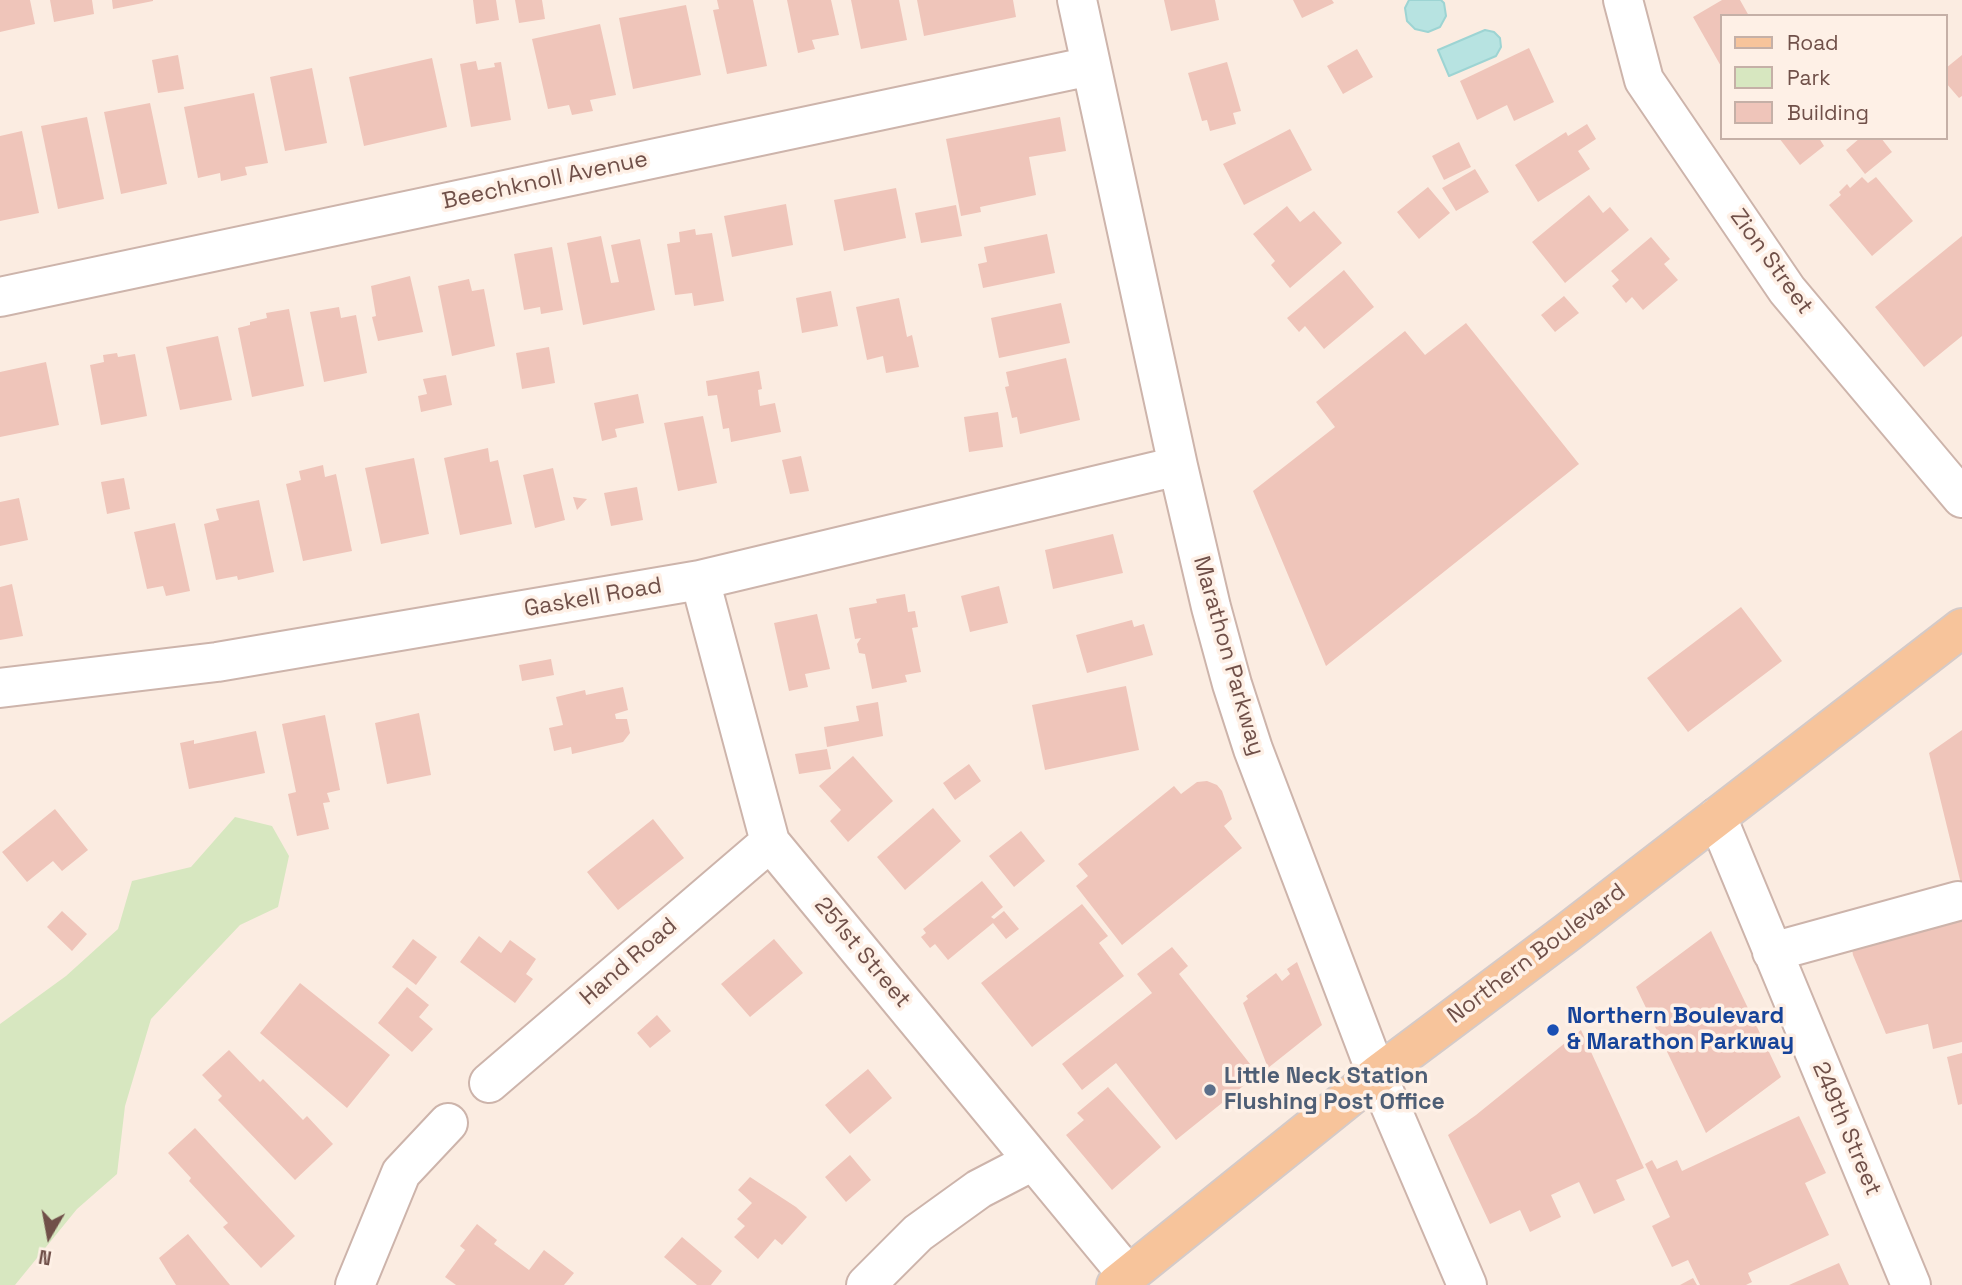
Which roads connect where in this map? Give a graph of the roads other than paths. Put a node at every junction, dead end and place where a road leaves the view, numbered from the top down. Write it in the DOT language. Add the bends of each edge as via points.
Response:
graph roads {
  1 [pos="1077,0"];
  2 [pos="1623,0"];
  3 [pos="1091,66"];
  4 [pos="0,297"];
  5 [pos="1178,466"];
  6 [pos="1962,498"];
  7 [pos="700,580"];
  8 [pos="1962,628"];
  9 [pos="0,688"];
  10 [pos="1717,817"];
  11 [pos="770,842"];
  12 [pos="1958,901"];
  13 [pos="1772,952"];
  14 [pos="1377,1075"];
  15 [pos="489,1083"];
  16 [pos="448,1123"];
  17 [pos="1034,1161"];
  18 [pos="1121,1280"];
  19 [pos="355,1285"];
  20 [pos="866,1285"];
  21 [pos="1468,1285"];
  22 [pos="1911,1285"];
  1 -- 3 [label="street, Marathon Parkway"];
  2 -- 6 [label="street, Zion Street" via="1644,80 1787,290"];
  3 -- 4 [label="street, Beechknoll Avenue"];
  3 -- 5 [label="street, Marathon Parkway"];
  5 -- 7 [label="street, Gaskell Road"];
  5 -- 14 [label="street, Marathon Parkway" via="1211,607 1253,749"];
  7 -- 9 [label="street, Gaskell Road" via="217,662"];
  7 -- 11 [label="street, 251st Street"];
  8 -- 10 [label="main road, Northern Boulevard"];
  10 -- 13 [label="street, 249th Street"];
  10 -- 14 [label="main road, Northern Boulevard"];
  11 -- 15 [label="street, Hand Road"];
  11 -- 17 [label="street, 251st Street"];
  12 -- 13 [label="street"];
  13 -- 22 [label="street, 249th Street"];
  14 -- 18 [label="main road, Northern Boulevard"];
  14 -- 21 [label="street, Marathon Parkway"];
  16 -- 19 [label="street" via="401,1173"];
  17 -- 18 [label="street, 251st Street"];
  17 -- 20 [label="street" via="979,1189 918,1234"];
}
